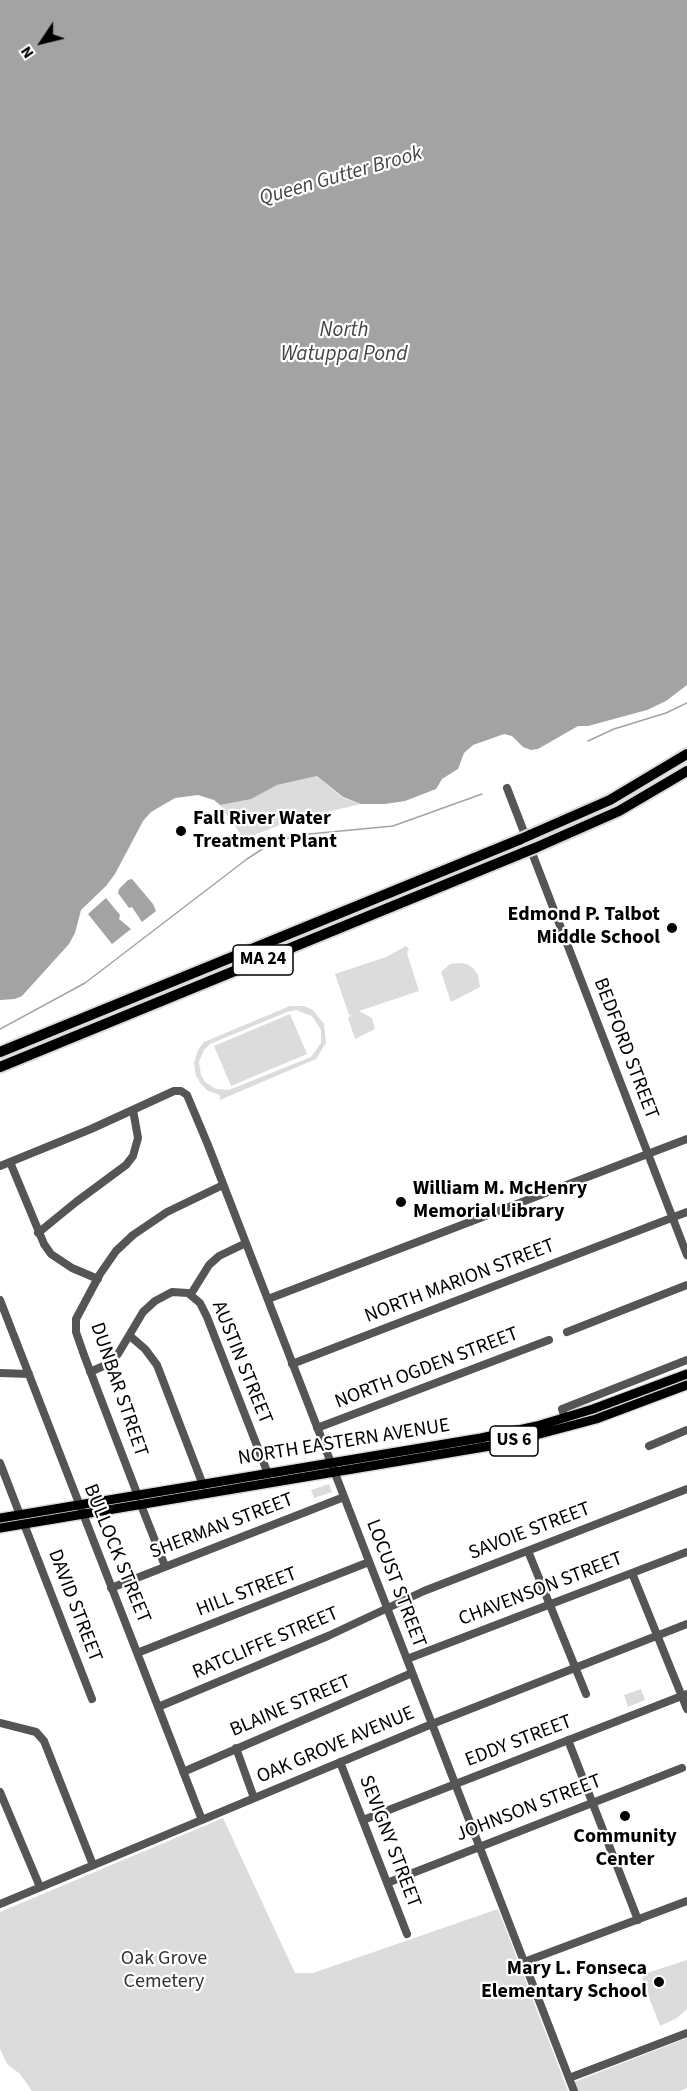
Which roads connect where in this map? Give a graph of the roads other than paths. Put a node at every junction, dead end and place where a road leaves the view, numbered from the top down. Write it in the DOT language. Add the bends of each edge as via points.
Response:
graph roads {
  1 [pos="687,754"];
  2 [pos="687,771"];
  3 [pos="507,788"];
  4 [pos="0,1052"];
  5 [pos="0,1067"];
  6 [pos="133,1110"];
  7 [pos="687,1139"];
  8 [pos="648,1154"];
  9 [pos="10,1162"];
  10 [pos="0,1166"];
  11 [pos="223,1185"];
  12 [pos="687,1212"];
  13 [pos="673,1218"];
  14 [pos="38,1233"];
  15 [pos="246,1243"];
  16 [pos="687,1255"];
  17 [pos="98,1279"];
  18 [pos="687,1286"];
  19 [pos="191,1294"];
  20 [pos="268,1299"];
  21 [pos="0,1300"];
  22 [pos="567,1332"];
  23 [pos="130,1336"];
  24 [pos="549,1340"];
  25 [pos="687,1360"];
  26 [pos="292,1364"];
  27 [pos="90,1372"];
  28 [pos="0,1373"];
  29 [pos="28,1374"];
  30 [pos="687,1374"];
  31 [pos="687,1385"];
  32 [pos="565,1418"];
  33 [pos="317,1428"];
  34 [pos="687,1430"];
  35 [pos="649,1446"];
  36 [pos="0,1463"];
  37 [pos="332,1468"];
  38 [pos="268,1474"];
  39 [pos="203,1485"];
  40 [pos="687,1489"];
  41 [pos="344,1497"];
  42 [pos="139,1500"];
  43 [pos="81,1510"];
  44 [pos="0,1518"];
  45 [pos="22,1520"];
  46 [pos="0,1528"];
  47 [pos="528,1551"];
  48 [pos="687,1552"];
  49 [pos="369,1562"];
  50 [pos="165,1566"];
  51 [pos="632,1573"];
  52 [pos="111,1588"];
  53 [pos="550,1604"];
  54 [pos="387,1610"];
  55 [pos="687,1624"];
  56 [pos="658,1635"];
  57 [pos="137,1653"];
  58 [pos="407,1659"];
  59 [pos="575,1667"];
  60 [pos="412,1673"];
  61 [pos="586,1694"];
  62 [pos="685,1695"];
  63 [pos="92,1699"];
  64 [pos="158,1707"];
  65 [pos="687,1709"];
  66 [pos="0,1723"];
  67 [pos="432,1724"];
  68 [pos="568,1740"];
  69 [pos="236,1748"];
  70 [pos="340,1762"];
  71 [pos="685,1767"];
  72 [pos="183,1772"];
  73 [pos="455,1785"];
  74 [pos="0,1792"];
  75 [pos="254,1798"];
  76 [pos="592,1802"];
  77 [pos="202,1820"];
  78 [pos="363,1820"];
  79 [pos="479,1846"];
  80 [pos="93,1865"];
  81 [pos="387,1883"];
  82 [pos="40,1887"];
  83 [pos="687,1901"];
  84 [pos="0,1904"];
  85 [pos="638,1920"];
  86 [pos="407,1934"];
  87 [pos="524,1962"];
  88 [pos="687,2033"];
  89 [pos="569,2078"];
  90 [pos="574,2091"];
  1 -- 4 [label="highway, MA 24" via="610,800 526,837"];
  2 -- 5 [label="highway, MA 24" via="619,812"];
  3 -- 8 [label="street, BEDFORD STREET"];
  6 -- 9 [label="street"];
  6 -- 11 [label="street, LOCUST STREET" via="174,1091 187,1095"];
  6 -- 14 [label="street" via="138,1138 133,1156"];
  7 -- 8 [label="street"];
  8 -- 13 [label="street, BEDFORD STREET"];
  8 -- 20 [label="street"];
  9 -- 10 [label="street"];
  9 -- 14 [label="street"];
  11 -- 15 [label="street, LOCUST STREET"];
  11 -- 17 [label="street, DUNBAR STREET" via="167,1212 133,1235 116,1251"];
  12 -- 13 [label="street, NORTH MARION STREET"];
  13 -- 16 [label="street, BEDFORD STREET"];
  13 -- 26 [label="street, NORTH MARION STREET"];
  14 -- 17 [label="street" via="51,1254"];
  15 -- 19 [label="street" via="209,1265"];
  15 -- 20 [label="street, LOCUST STREET"];
  17 -- 27 [label="street, DUNBAR STREET" via="76,1319 76,1332"];
  18 -- 22 [label="street"];
  19 -- 23 [label="street, AUSTIN STREET" via="172,1292 155,1301 143,1312"];
  19 -- 38 [label="street, AUSTIN STREET" via="207,1317"];
  20 -- 26 [label="street, LOCUST STREET"];
  21 -- 29 [label="street, BULLOCK STREET"];
  23 -- 27 [label="street, AUSTIN STREET" via="108,1364"];
  23 -- 39 [label="street" via="157,1365"];
  24 -- 33 [label="street, NORTH OGDEN STREET"];
  25 -- 32 [label="street" via="562,1409"];
  26 -- 33 [label="street, LOCUST STREET"];
  27 -- 42 [label="street, DUNBAR STREET"];
  28 -- 29 [label="street"];
  29 -- 43 [label="street, BULLOCK STREET"];
  30 -- 32 [label="main road, NORTH EASTERN AVENUE / US 6"];
  31 -- 37 [label="main road, NORTH EASTERN AVENUE / US 6" via="596,1419 530,1437 474,1450"];
  32 -- 37 [label="main road, NORTH EASTERN AVENUE / US 6"];
  33 -- 37 [label="street, LOCUST STREET"];
  34 -- 35 [label="street"];
  36 -- 45 [label="street, DAVID STREET"];
  37 -- 38 [label="main road, NORTH EASTERN AVENUE / US 6"];
  37 -- 41 [label="street, LOCUST STREET"];
  37 -- 42 [label="main road, NORTH EASTERN AVENUE / US 6"];
  38 -- 39 [label="main road, NORTH EASTERN AVENUE / US 6"];
  39 -- 42 [label="main road, NORTH EASTERN AVENUE / US 6"];
  40 -- 47 [label="street, SAVOIE STREET"];
  41 -- 49 [label="street, LOCUST STREET"];
  41 -- 50 [label="street, SHERMAN STREET"];
  42 -- 43 [label="main road, NORTH EASTERN AVENUE / US 6"];
  42 -- 50 [label="street, DUNBAR STREET"];
  43 -- 45 [label="main road, NORTH EASTERN AVENUE / US 6"];
  43 -- 52 [label="street, BULLOCK STREET"];
  44 -- 45 [label="main road, NORTH EASTERN AVENUE / US 6"];
  45 -- 46 [label="main road, NORTH EASTERN AVENUE / US 6"];
  45 -- 63 [label="street, DAVID STREET"];
  47 -- 53 [label="street"];
  47 -- 54 [label="street, SAVOIE STREET" via="424,1591"];
  48 -- 51 [label="street, CHAVENSON STREET"];
  49 -- 54 [label="street, LOCUST STREET"];
  49 -- 57 [label="street, HILL STREET"];
  50 -- 52 [label="street, SHERMAN STREET"];
  51 -- 53 [label="street, CHAVENSON STREET"];
  51 -- 56 [label="street"];
  52 -- 57 [label="street, BULLOCK STREET"];
  53 -- 58 [label="street, CHAVENSON STREET"];
  53 -- 59 [label="street"];
  54 -- 58 [label="street, LOCUST STREET"];
  54 -- 64 [label="street, RATCLIFFE STREET"];
  55 -- 56 [label="street, OAK GROVE AVENUE"];
  56 -- 59 [label="street, OAK GROVE AVENUE"];
  56 -- 62 [label="street"];
  57 -- 64 [label="street, BULLOCK STREET"];
  58 -- 60 [label="street, LOCUST STREET"];
  59 -- 61 [label="street"];
  59 -- 67 [label="street, OAK GROVE AVENUE"];
  60 -- 67 [label="street, LOCUST STREET"];
  60 -- 69 [label="street, BLAINE STREET"];
  62 -- 65 [label="street"];
  62 -- 68 [label="street, EDDY STREET"];
  64 -- 72 [label="street, BULLOCK STREET"];
  66 -- 80 [label="street" via="36,1732 44,1741"];
  67 -- 70 [label="street, OAK GROVE AVENUE"];
  67 -- 73 [label="street, LOCUST STREET"];
  68 -- 73 [label="street, EDDY STREET"];
  68 -- 76 [label="street"];
  69 -- 72 [label="street, BLAINE STREET"];
  69 -- 75 [label="street"];
  70 -- 75 [label="street, OAK GROVE AVENUE"];
  70 -- 78 [label="street, SEVIGNY STREET"];
  71 -- 76 [label="street, JOHNSON STREET"];
  72 -- 77 [label="street, BULLOCK STREET"];
  73 -- 78 [label="street, EDDY STREET"];
  73 -- 79 [label="street, LOCUST STREET"];
  74 -- 82 [label="street"];
  75 -- 77 [label="street, OAK GROVE AVENUE"];
  76 -- 79 [label="street, JOHNSON STREET"];
  76 -- 85 [label="street"];
  77 -- 80 [label="street, OAK GROVE AVENUE"];
  78 -- 81 [label="street, SEVIGNY STREET"];
  79 -- 81 [label="street, JOHNSON STREET"];
  79 -- 87 [label="street, LOCUST STREET"];
  80 -- 82 [label="street, OAK GROVE AVENUE"];
  81 -- 86 [label="street, SEVIGNY STREET"];
  82 -- 84 [label="street, OAK GROVE AVENUE"];
  83 -- 85 [label="street"];
  85 -- 87 [label="street"];
  87 -- 89 [label="street, LOCUST STREET"];
  88 -- 89 [label="street"];
  89 -- 90 [label="street, LOCUST STREET"];
}
